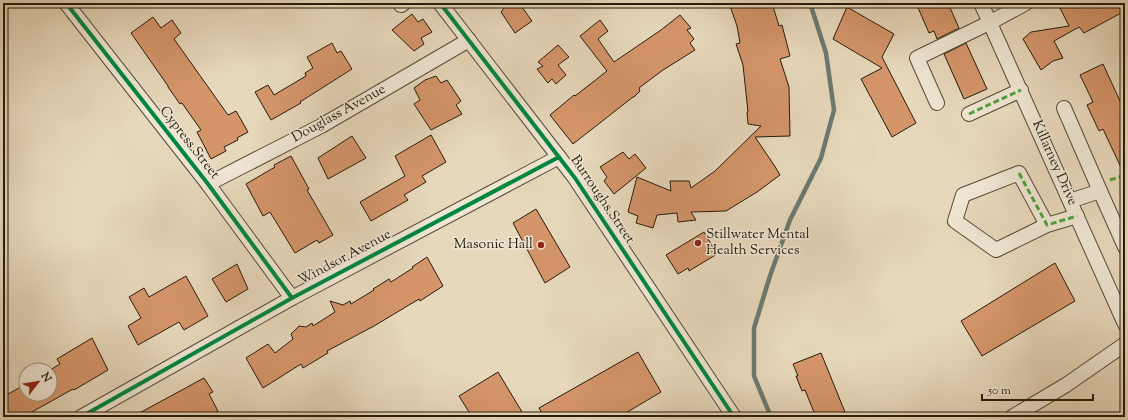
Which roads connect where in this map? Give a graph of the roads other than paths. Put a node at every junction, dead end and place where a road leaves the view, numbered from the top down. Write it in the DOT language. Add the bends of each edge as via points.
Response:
graph roads {
  1 [pos="66,3"];
  2 [pos="440,3"];
  3 [pos="981,3"];
  4 [pos="1026,3"];
  5 [pos="991,22"];
  6 [pos="469,40"];
  7 [pos="1021,90"];
  8 [pos="937,104"];
  9 [pos="1064,108"];
  10 [pos="969,114"];
  11 [pos="559,157"];
  12 [pos="208,184"];
  13 [pos="1100,191"];
  14 [pos="1070,201"];
  15 [pos="1077,216"];
  16 [pos="1047,225"];
  17 [pos="1125,247"];
  18 [pos="292,298"];
  19 [pos="1125,324"];
  20 [pos="1125,344"];
  21 [pos="85,416"];
  22 [pos="734,417"];
  23 [pos="1012,417"];
  1 -- 12 [label="street, Cypress Street"];
  2 -- 6 [label="street, Burroughs Street"];
  3 -- 5 [label="street, Killarney Drive"];
  4 -- 5 [label="street"];
  5 -- 7 [label="street, Killarney Drive"];
  5 -- 8 [label="street" via="917,58"];
  6 -- 11 [label="street, Burroughs Street"];
  6 -- 12 [label="street, Douglass Avenue" via="321,126"];
  7 -- 10 [label="street"];
  7 -- 14 [label="street, Killarney Drive"];
  9 -- 13 [label="street"];
  11 -- 18 [label="street, Windsor Avenue"];
  11 -- 22 [label="street, Burroughs Street"];
  12 -- 18 [label="street, Cypress Street"];
  13 -- 14 [label="street"];
  13 -- 17 [label="street"];
  14 -- 15 [label="street, Killarney Drive"];
  15 -- 16 [label="street"];
  15 -- 19 [label="street, Killarney Drive"];
  16 -- 16 [label="street" via="1019,173 963,195 955,221 996,250"];
  18 -- 21 [label="street, Windsor Avenue"];
  20 -- 23 [label="street" via="1066,385"];
}
